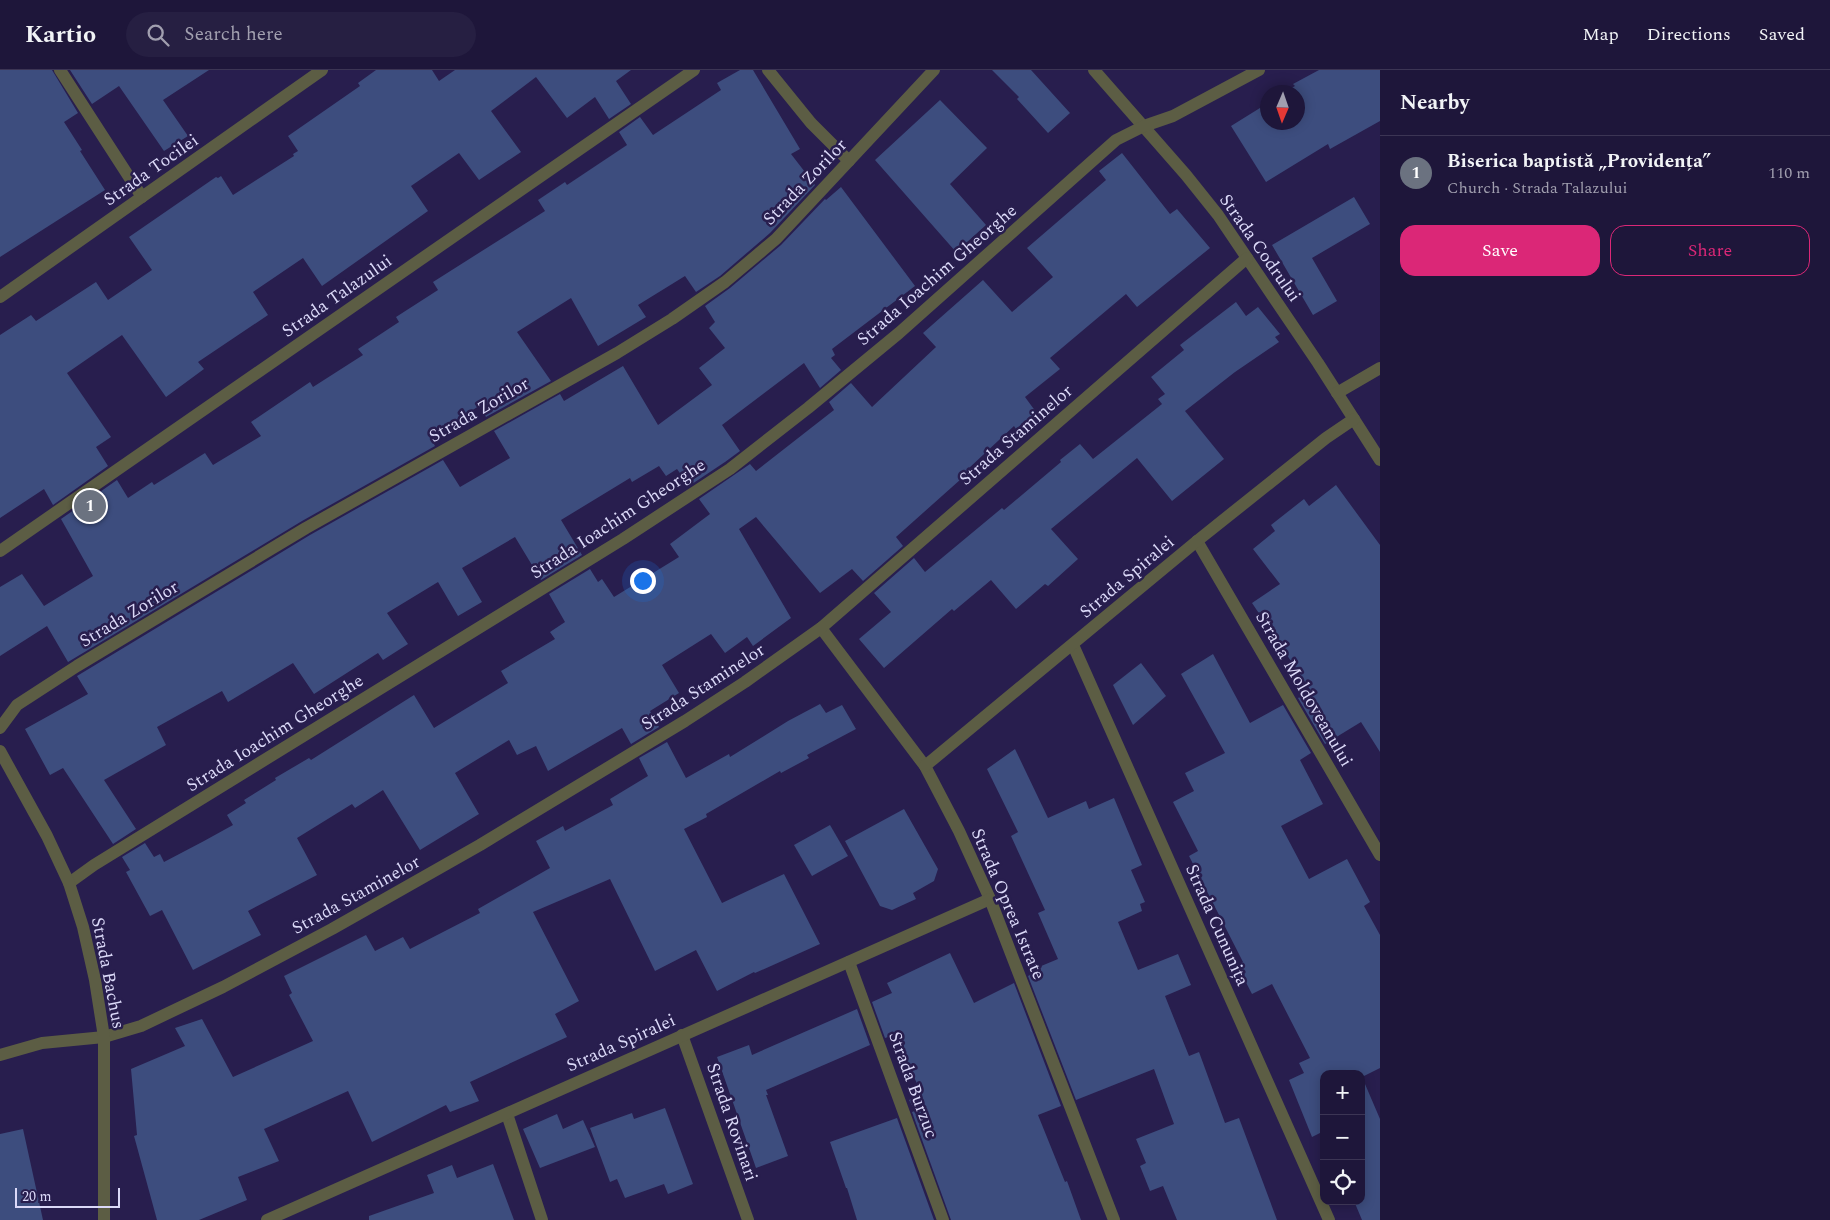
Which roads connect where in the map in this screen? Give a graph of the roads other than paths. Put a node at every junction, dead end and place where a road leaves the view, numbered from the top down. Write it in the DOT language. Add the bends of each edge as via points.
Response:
graph roads {
  1 [pos="60,70"];
  2 [pos="322,70"];
  3 [pos="694,70"];
  4 [pos="768,70"];
  5 [pos="934,70"];
  6 [pos="1094,70"];
  7 [pos="1259,70"];
  8 [pos="1144,126"];
  9 [pos="849,161"];
  10 [pos="142,197"];
  11 [pos="1247,258"];
  12 [pos="0,297"];
  13 [pos="1380,368"];
  14 [pos="1336,393"];
  15 [pos="1354,419"];
  16 [pos="1380,460"];
  17 [pos="1197,541"];
  18 [pos="0,551"];
  19 [pos="821,628"];
  20 [pos="1073,645"];
  21 [pos="0,728"];
  22 [pos="0,751"];
  23 [pos="926,766"];
  24 [pos="1380,855"];
  25 [pos="68,882"];
  26 [pos="990,899"];
  27 [pos="848,962"];
  28 [pos="682,1036"];
  29 [pos="104,1037"];
  30 [pos="0,1054"];
  31 [pos="507,1114"];
  32 [pos="104,1220"];
  33 [pos="267,1220"];
  34 [pos="542,1220"];
  35 [pos="748,1220"];
  36 [pos="943,1220"];
  37 [pos="1114,1220"];
  38 [pos="1329,1220"];
  1 -- 10 [label="street"];
  2 -- 10 [label="street, Strada Tocilei"];
  3 -- 18 [label="street, Strada Talazului"];
  4 -- 9 [label="street" via="811,123"];
  5 -- 9 [label="street, Strada Zorilor"];
  6 -- 8 [label="street, Strada Codrului"];
  7 -- 8 [label="street, Strada Ioachim Gheorghe" via="1173,116"];
  8 -- 11 [label="street, Strada Codrului" via="1218,215"];
  8 -- 25 [label="street, Strada Ioachim Gheorghe" via="1116,140 899,332 730,469 623,539"];
  9 -- 21 [label="street, Strada Zorilor" via="776,239 725,282 672,319 306,528 77,666 17,705"];
  10 -- 12 [label="street, Strada Tocilei"];
  11 -- 14 [label="street, Strada Codrului"];
  11 -- 19 [label="street, Strada Staminelor"];
  13 -- 14 [label="street"];
  14 -- 15 [label="street, Strada Codrului"];
  15 -- 16 [label="street, Strada Codrului"];
  15 -- 17 [label="street, Strada Spiralei"];
  17 -- 20 [label="street, Strada Spiralei"];
  17 -- 24 [label="street, Strada Moldoveanului"];
  19 -- 23 [label="street, Strada Oprea Istrate"];
  19 -- 29 [label="street, Strada Staminelor" via="686,721 480,845 224,987 141,1026"];
  20 -- 23 [label="street, Strada Spiralei"];
  20 -- 38 [label="street, Strada Cununița"];
  22 -- 25 [label="street, Strada Bachus" via="47,836"];
  23 -- 26 [label="street, Strada Oprea Istrate"];
  25 -- 29 [label="street, Strada Bachus" via="83,927"];
  26 -- 27 [label="street, Strada Spiralei"];
  26 -- 37 [label="street, Strada Oprea Istrate"];
  27 -- 28 [label="street, Strada Spiralei"];
  27 -- 36 [label="street, Strada Burzuc"];
  28 -- 31 [label="street, Strada Spiralei"];
  28 -- 35 [label="street, Strada Rovinari"];
  29 -- 30 [label="street, Strada Staminelor" via="42,1043"];
  29 -- 32 [label="street, Strada Bachus"];
  31 -- 33 [label="street, Strada Spiralei"];
  31 -- 34 [label="street"];
}
